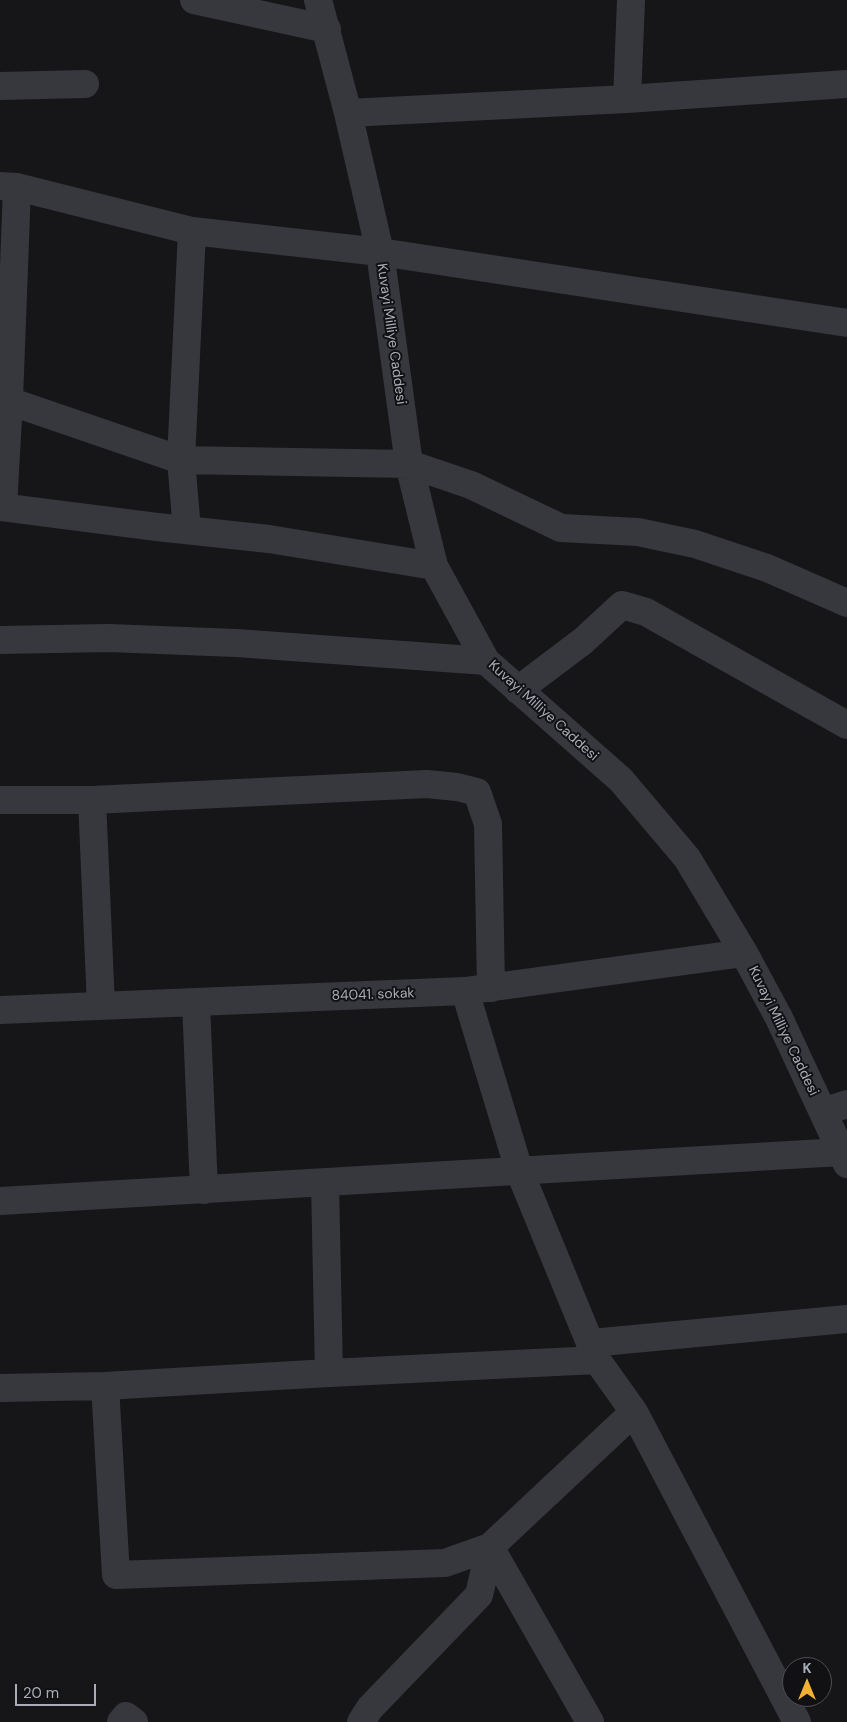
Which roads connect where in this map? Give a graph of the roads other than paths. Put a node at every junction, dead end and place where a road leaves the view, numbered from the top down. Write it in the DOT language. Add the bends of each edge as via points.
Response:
graph roads {
  1 [pos="194,0"];
  2 [pos="318,0"];
  3 [pos="631,0"];
  4 [pos="327,28"];
  5 [pos="85,84"];
  6 [pos="847,84"];
  7 [pos="0,86"];
  8 [pos="627,99"];
  9 [pos="348,112"];
  10 [pos="9,186"];
  11 [pos="192,231"];
  12 [pos="380,252"];
  13 [pos="847,323"];
  14 [pos="5,399"];
  15 [pos="181,460"];
  16 [pos="409,464"];
  17 [pos="2,507"];
  18 [pos="187,530"];
  19 [pos="434,566"];
  20 [pos="847,603"];
  21 [pos="0,640"];
  22 [pos="486,661"];
  23 [pos="518,690"];
  24 [pos="847,725"];
  25 [pos="0,800"];
  26 [pos="92,800"];
  27 [pos="744,953"];
  28 [pos="478,989"];
  29 [pos="196,1003"];
  30 [pos="101,1006"];
  31 [pos="0,1010"];
  32 [pos="835,1108"];
  33 [pos="844,1158"];
  34 [pos="520,1170"];
  35 [pos="324,1183"];
  36 [pos="204,1190"];
  37 [pos="0,1201"];
  38 [pos="847,1318"];
  39 [pos="594,1352"];
  40 [pos="328,1373"];
  41 [pos="106,1386"];
  42 [pos="0,1388"];
  43 [pos="634,1412"];
  44 [pos="490,1547"];
  45 [pos="370,1717"];
  46 [pos="121,1722"];
  47 [pos="134,1722"];
  48 [pos="590,1722"];
  49 [pos="797,1722"];
  1 -- 4 [label="street"];
  2 -- 4 [label="street, Kuvayi Milliye Caddesi"];
  3 -- 8 [label="street"];
  4 -- 9 [label="street, Kuvayi Milliye Caddesi"];
  5 -- 7 [label="street"];
  6 -- 8 [label="street"];
  8 -- 9 [label="street"];
  9 -- 12 [label="street, Kuvayi Milliye Caddesi"];
  10 -- 11 [label="street"];
  10 -- 14 [label="street"];
  11 -- 12 [label="street"];
  11 -- 15 [label="street"];
  12 -- 13 [label="street"];
  12 -- 16 [label="street, Kuvayi Milliye Caddesi"];
  14 -- 15 [label="street"];
  14 -- 17 [label="street"];
  15 -- 16 [label="street"];
  15 -- 18 [label="street"];
  16 -- 19 [label="street, Kuvayi Milliye Caddesi"];
  16 -- 20 [label="street" via="471,485 561,528 638,532 695,544 767,568"];
  17 -- 18 [label="street"];
  18 -- 19 [label="street" via="269,539"];
  19 -- 22 [label="street, Kuvayi Milliye Caddesi"];
  21 -- 22 [label="street" via="110,638 226,642"];
  22 -- 23 [label="street, Kuvayi Milliye Caddesi"];
  23 -- 24 [label="street" via="583,641 622,605 646,612"];
  23 -- 27 [label="street, Kuvayi Milliye Caddesi" via="621,780 687,858"];
  25 -- 26 [label="street"];
  26 -- 28 [label="street" via="427,784 478,792 488,824"];
  26 -- 30 [label="street"];
  27 -- 28 [label="street, 84041. sokak"];
  27 -- 32 [label="street, Kuvayi Milliye Caddesi" via="779,1018"];
  28 -- 29 [label="street, 84041. sokak"];
  28 -- 34 [label="street"];
  29 -- 30 [label="street, 84041. sokak"];
  29 -- 36 [label="street"];
  30 -- 31 [label="street, 84041. sokak"];
  32 -- 33 [label="street, Kuvayi Milliye Caddesi"];
  33 -- 34 [label="street"];
  34 -- 35 [label="street"];
  34 -- 39 [label="street"];
  35 -- 36 [label="street"];
  35 -- 40 [label="street"];
  36 -- 37 [label="street"];
  38 -- 39 [label="street"];
  39 -- 40 [label="street"];
  39 -- 43 [label="street"];
  40 -- 41 [label="street"];
  41 -- 42 [label="street"];
  41 -- 44 [label="street" via="116,1575 445,1563"];
  43 -- 44 [label="street"];
  43 -- 49 [label="street"];
  44 -- 45 [label="street" via="479,1595"];
  44 -- 48 [label="street"];
  46 -- 47 [label="street" via="126,1716"];
}
